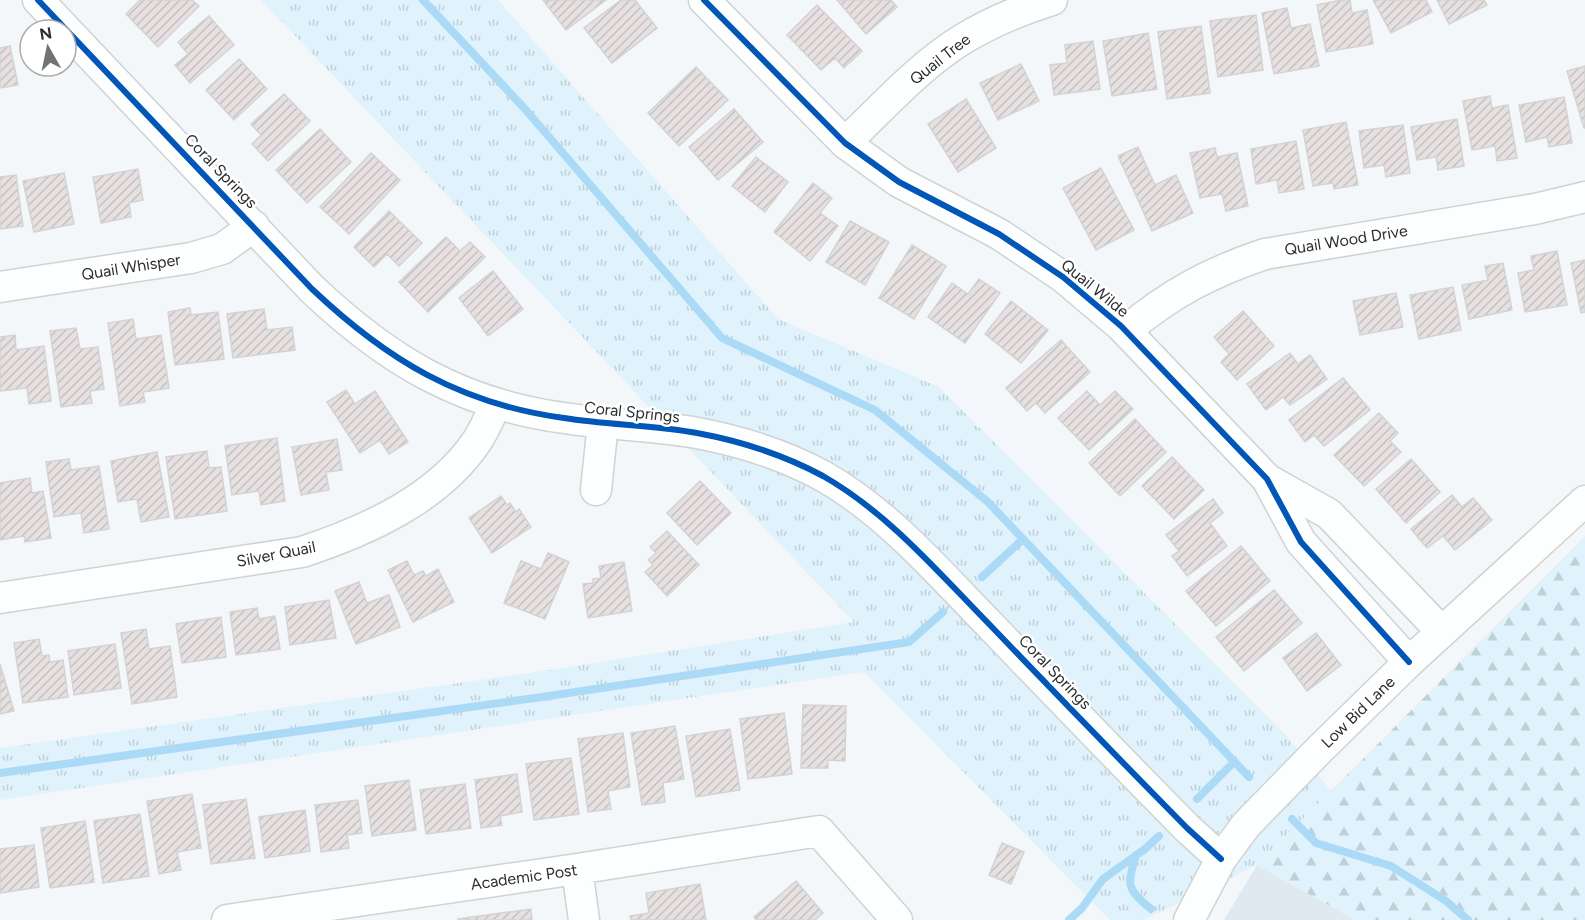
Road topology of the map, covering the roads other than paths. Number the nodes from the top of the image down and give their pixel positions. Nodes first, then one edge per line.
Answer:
1 (38, 0) edge
2 (704, 0) edge
3 (1052, 0) edge
4 (845, 143) junction
5 (1585, 197) edge
6 (254, 226) junction
7 (0, 287) edge
8 (1126, 331) junction
9 (496, 404) junction
10 (603, 423) junction
11 (1268, 479) junction
12 (596, 490) dead end
13 (1585, 501) edge
14 (0, 598) edge
15 (1442, 632) junction
16 (1409, 662) junction
17 (1221, 860) junction
18 (577, 869) junction
19 (285, 916) edge
20 (227, 920) edge
21 (584, 920) edge
22 (897, 920) edge
23 (1189, 920) edge

1 - 6 street, Coral Springs
2 - 4 street, Quail Wilde
3 - 4 street, Quail Tree
4 - 8 street, Quail Wilde
5 - 8 street, Quail Wood Drive
6 - 7 street, Quail Whisper
6 - 9 street, Coral Springs
8 - 11 street, Quail Wilde
9 - 10 street, Coral Springs
9 - 14 street, Silver Quail
10 - 12 street, Coral Springs
10 - 17 street, Coral Springs
11 - 15 street, Quail Wilde
11 - 16 street, Quail Wilde
13 - 15 street, Low Bid Lane
15 - 16 street, Low Bid Lane
16 - 17 street, Low Bid Lane
17 - 23 street, Low Bid Lane
18 - 19 street, Academic Post
18 - 21 street
18 - 22 street, Academic Post
19 - 20 street, Academic Post

